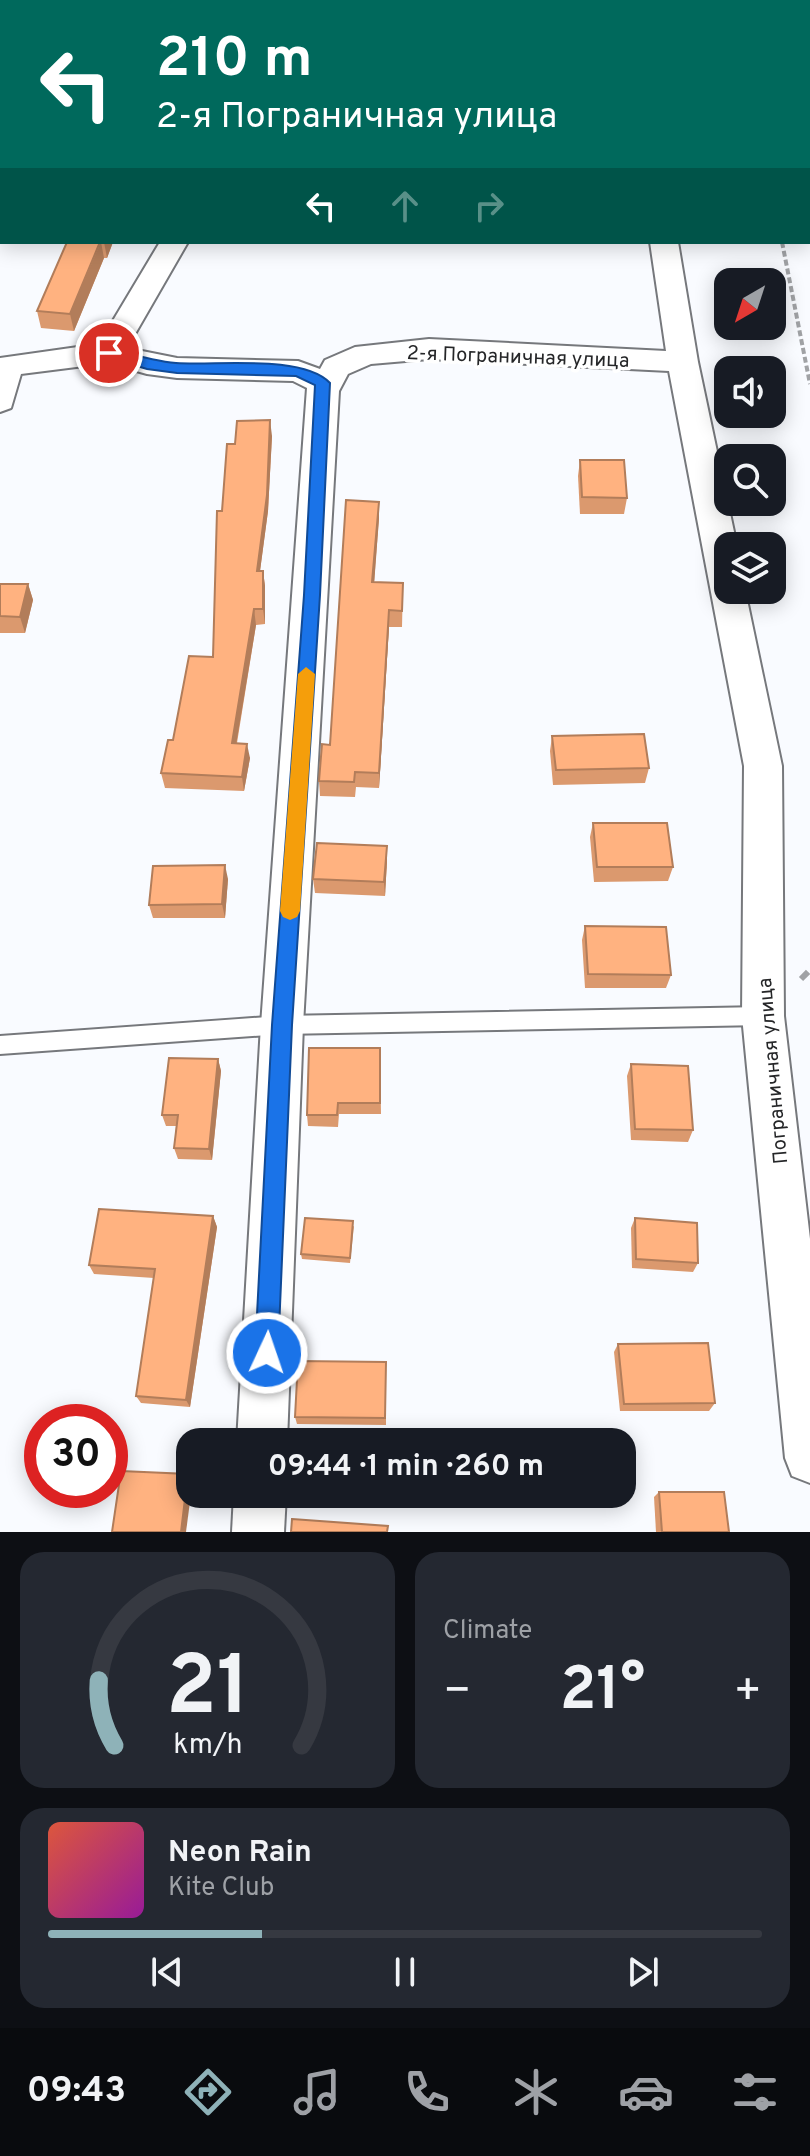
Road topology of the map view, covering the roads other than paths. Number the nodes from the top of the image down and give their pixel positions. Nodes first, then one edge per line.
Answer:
1 (173, 244) edge
2 (664, 244) edge
3 (109, 353) junction
4 (683, 362) junction
5 (323, 391) junction
6 (0, 401) edge
7 (717, 532) edge
8 (731, 604) edge
9 (763, 1016) junction
10 (282, 1025) junction
11 (0, 1045) edge
12 (263, 1428) edge
13 (810, 1458) edge
14 (259, 1508) edge
15 (258, 1532) edge

1 - 3 street
2 - 4 street, Пограничная улица
3 - 5 street
3 - 6 street
4 - 5 street, 2-я Пограничная улица
4 - 7 street, Пограничная улица
5 - 10 street
8 - 9 street, Пограничная улица
9 - 10 lane
9 - 13 street, Пограничная улица
10 - 11 lane
10 - 12 street
14 - 15 street

